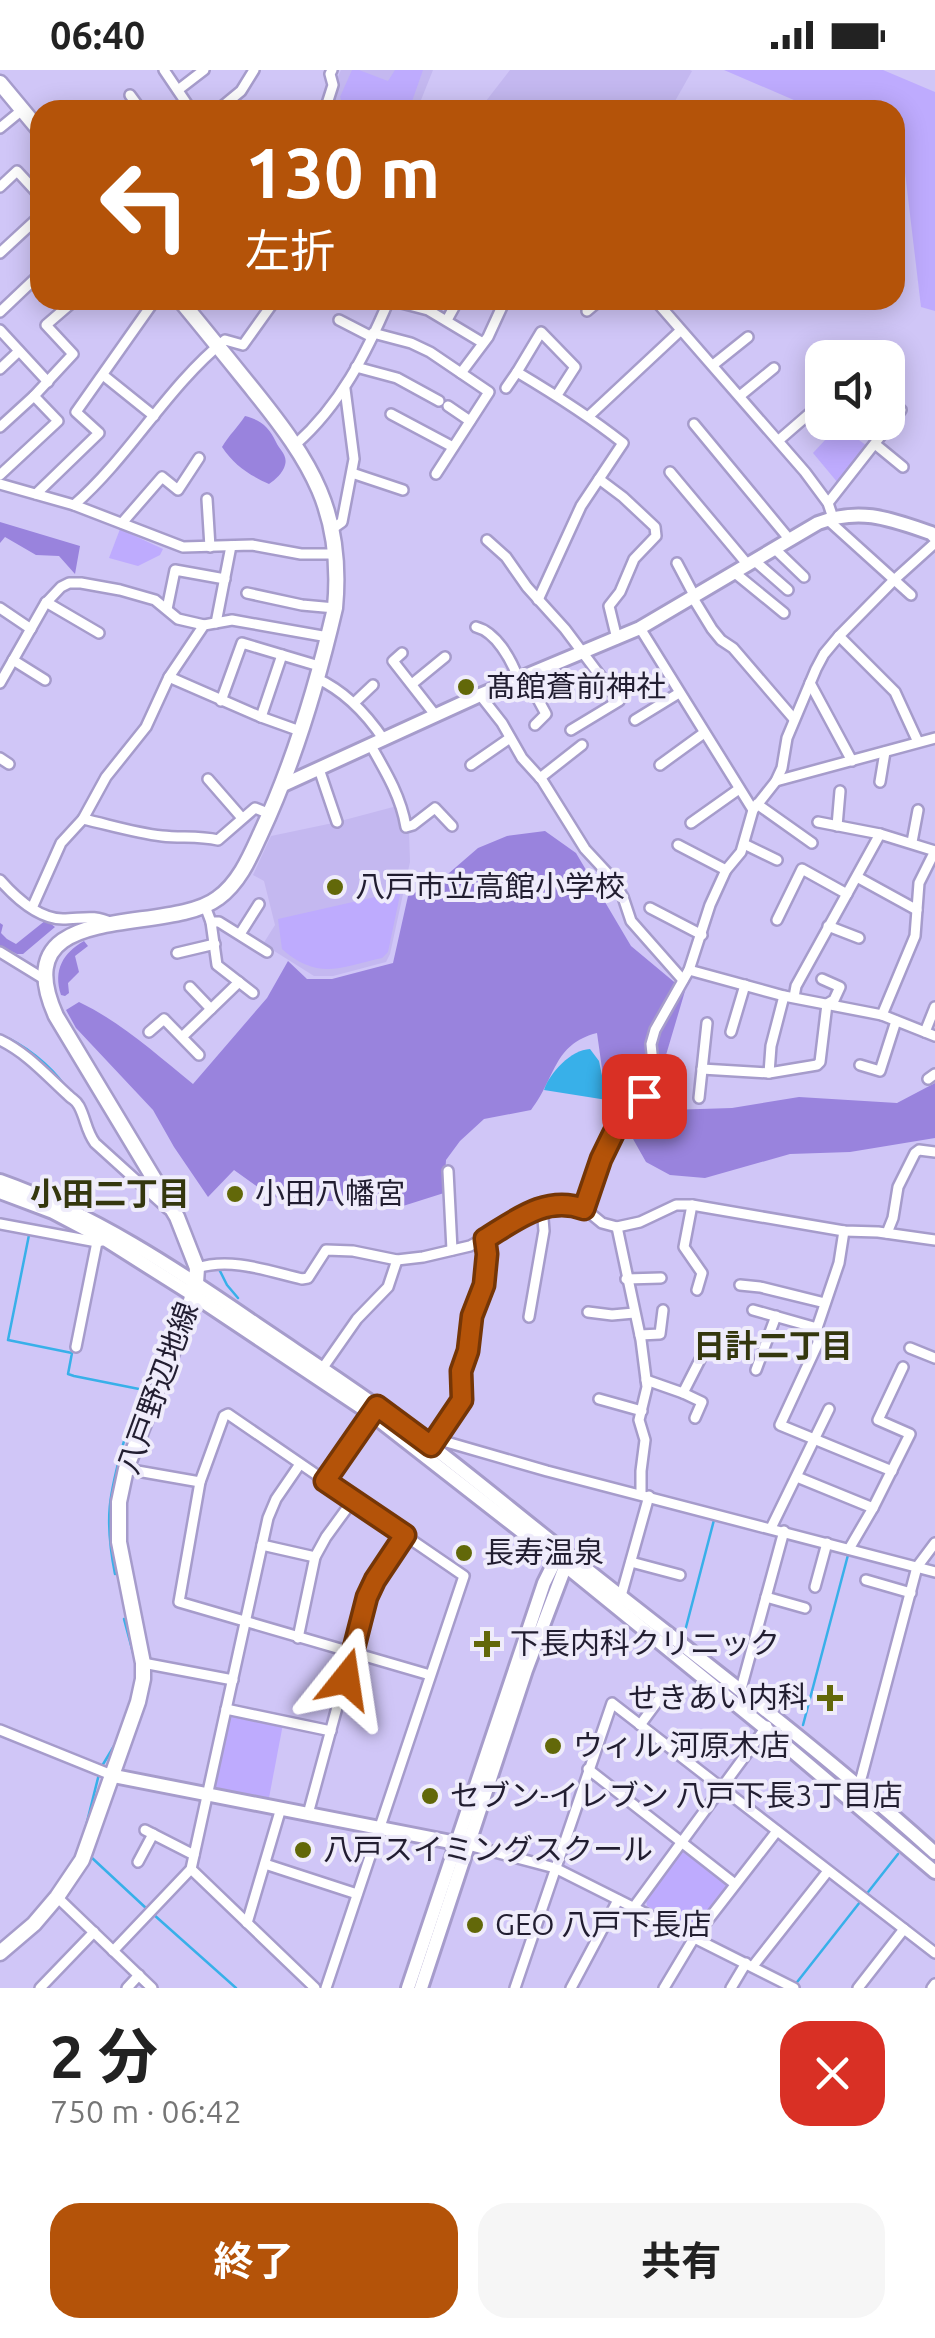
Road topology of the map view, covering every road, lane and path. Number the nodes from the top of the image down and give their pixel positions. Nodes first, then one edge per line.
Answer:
1 (164, 70) edge
2 (204, 70) edge
3 (254, 70) edge
4 (327, 71) edge
5 (0, 83) edge
6 (178, 90) junction
7 (130, 95) dead end
8 (134, 100) edge
9 (185, 100) edge
10 (230, 100) edge
11 (328, 100) edge
12 (22, 110) junction
13 (30, 120) edge
14 (0, 128) edge
15 (30, 185) edge
16 (0, 186) edge
17 (30, 226) edge
18 (0, 254) edge
19 (30, 284) edge
20 (63, 310) edge
21 (148, 310) edge
22 (188, 310) edge
23 (268, 310) edge
24 (385, 310) edge
25 (428, 310) edge
26 (452, 310) edge
27 (500, 310) edge
28 (663, 310) edge
29 (0, 312) edge
30 (339, 320) dead end
31 (447, 320) junction
32 (0, 330) edge
33 (680, 330) junction
34 (373, 335) junction
35 (748, 337) dead end
36 (483, 343) junction
37 (218, 346) junction
38 (19, 351) junction
39 (713, 365) junction
40 (356, 367) junction
41 (774, 368) dead end
42 (0, 369) edge
43 (517, 372) junction
44 (461, 373) junction
45 (103, 374) junction
46 (48, 382) junction
47 (506, 388) dead end
48 (345, 389) junction
49 (741, 395) junction
50 (34, 396) junction
51 (557, 396) junction
52 (391, 414) dead end
53 (154, 416) junction
54 (590, 416) junction
55 (805, 417) edge
56 (470, 421) junction
57 (694, 424) dead end
58 (0, 427) edge
59 (778, 440) junction
60 (877, 440) edge
61 (296, 444) junction
62 (875, 444) junction
63 (454, 447) junction
64 (199, 458) dead end
65 (903, 467) dead end
66 (670, 472) dead end
67 (352, 473) junction
68 (436, 474) dead end
69 (0, 475) edge
70 (599, 479) junction
71 (0, 484) edge
72 (404, 490) dead end
73 (36, 494) junction
74 (207, 499) dead end
75 (828, 502) junction
76 (74, 506) junction
77 (831, 519) junction
78 (122, 523) junction
79 (332, 529) junction
80 (486, 540) dead end
81 (790, 540) junction
82 (935, 540) edge
83 (231, 546) junction
84 (210, 547) junction
85 (775, 549) junction
86 (336, 554) junction
87 (676, 563) dead end
88 (752, 563) junction
89 (735, 573) junction
90 (804, 577) dead end
91 (224, 579) junction
92 (894, 580) junction
93 (788, 590) dead end
94 (247, 593) dead end
95 (911, 595) dead end
96 (694, 598) junction
97 (538, 600) junction
98 (46, 602) junction
99 (0, 608) edge
100 (335, 608) junction
101 (166, 609) junction
102 (784, 613) dead end
103 (216, 622) junction
104 (204, 626) junction
105 (476, 627) dead end
106 (640, 628) junction
107 (31, 629) junction
108 (98, 633) dead end
109 (839, 636) junction
110 (328, 637) junction
111 (618, 639) junction
112 (402, 653) dead end
113 (584, 653) junction
114 (282, 655) junction
115 (445, 657) dead end
116 (14, 660) junction
117 (318, 672) junction
118 (168, 676) junction
119 (522, 677) junction
120 (45, 680) dead end
121 (0, 683) edge
122 (810, 683) junction
123 (412, 684) junction
124 (373, 685) dead end
125 (679, 693) junction
126 (480, 694) junction
127 (221, 700) junction
128 (354, 703) junction
129 (436, 716) junction
130 (261, 717) junction
131 (794, 719) junction
132 (635, 720) dead end
133 (534, 725) dead end
134 (300, 730) junction
135 (571, 730) dead end
136 (704, 734) junction
137 (510, 738) junction
138 (935, 738) edge
139 (918, 742) junction
140 (378, 743) junction
141 (582, 745) dead end
142 (884, 752) junction
143 (852, 760) junction
144 (471, 765) dead end
145 (660, 765) dead end
146 (319, 769) junction
147 (540, 778) junction
148 (208, 779) dead end
149 (776, 782) junction
150 (880, 782) dead end
151 (283, 785) junction
152 (739, 789) junction
153 (840, 791) dead end
154 (756, 807) junction
155 (918, 810) dead end
156 (270, 814) junction
157 (83, 818) junction
158 (242, 818) junction
159 (337, 822) dead end
160 (818, 822) dead end
161 (691, 823) dead end
162 (452, 826) dead end
163 (837, 826) junction
164 (880, 834) junction
165 (812, 842) dead end
166 (912, 842) junction
167 (744, 844) junction
168 (678, 846) dead end
169 (935, 851) edge
170 (776, 860) dead end
171 (726, 870) junction
172 (857, 877) junction
173 (0, 880) edge
174 (847, 894) junction
175 (259, 904) dead end
176 (205, 906) junction
177 (32, 908) junction
178 (650, 908) dead end
179 (917, 910) junction
180 (777, 920) dead end
181 (211, 922) junction
182 (111, 923) junction
183 (828, 926) junction
184 (240, 934) junction
185 (702, 935) junction
186 (860, 938) dead end
187 (215, 944) junction
188 (0, 952) edge
189 (177, 952) dead end
190 (267, 952) dead end
191 (689, 970) junction
192 (44, 979) junction
193 (822, 979) dead end
194 (683, 980) junction
195 (238, 982) junction
196 (745, 985) junction
197 (190, 987) dead end
198 (253, 993) dead end
199 (789, 996) junction
200 (827, 1004) junction
201 (935, 1007) edge
202 (211, 1009) junction
203 (882, 1016) junction
204 (896, 1021) junction
205 (707, 1023) dead end
206 (150, 1032) dead end
207 (731, 1032) dead end
208 (930, 1034) edge
209 (182, 1037) junction
210 (0, 1040) edge
211 (199, 1055) dead end
212 (860, 1065) dead end
213 (702, 1069) junction
214 (768, 1072) junction
215 (699, 1098) dead end
216 (935, 1152) edge
217 (448, 1170) dead end
218 (0, 1181) edge
219 (0, 1192) edge
220 (692, 1204) junction
221 (542, 1206) junction
222 (584, 1209) junction
223 (178, 1217) junction
224 (0, 1224) edge
225 (617, 1227) junction
226 (844, 1231) junction
227 (887, 1233) junction
228 (485, 1239) junction
229 (935, 1240) edge
230 (102, 1241) junction
231 (452, 1250) junction
232 (397, 1260) junction
233 (661, 1278) dead end
234 (626, 1279) junction
235 (195, 1282) junction
236 (740, 1285) dead end
237 (697, 1290) dead end
238 (825, 1303) junction
239 (663, 1310) dead end
240 (753, 1310) dead end
241 (588, 1312) dead end
242 (634, 1312) junction
243 (776, 1316) junction
244 (529, 1317) dead end
245 (817, 1328) junction
246 (640, 1335) junction
247 (708, 1344) dead end
248 (76, 1347) dead end
249 (910, 1348) dead end
250 (935, 1358) edge
251 (903, 1367) dead end
252 (322, 1369) junction
253 (756, 1370) dead end
254 (646, 1380) junction
255 (683, 1392) junction
256 (599, 1400) dead end
257 (829, 1409) dead end
258 (374, 1410) junction
259 (642, 1410) junction
260 (695, 1418) dead end
261 (815, 1438) junction
262 (434, 1441) junction
263 (300, 1464) junction
264 (126, 1469) junction
265 (892, 1471) junction
266 (797, 1477) junction
267 (325, 1481) junction
268 (200, 1482) junction
269 (645, 1495) junction
270 (353, 1500) junction
271 (873, 1508) junction
272 (771, 1528) junction
273 (784, 1531) junction
274 (405, 1535) junction
275 (827, 1543) junction
276 (935, 1543) edge
277 (262, 1545) junction
278 (849, 1549) junction
279 (315, 1557) junction
280 (564, 1560) junction
281 (631, 1562) junction
282 (918, 1568) junction
283 (935, 1572) edge
284 (680, 1575) dead end
285 (866, 1580) dead end
286 (815, 1588) dead end
287 (911, 1592) junction
288 (621, 1596) junction
289 (766, 1597) junction
290 (805, 1608) dead end
291 (246, 1622) junction
292 (298, 1638) junction
293 (352, 1653) junction
294 (143, 1663) junction
295 (430, 1675) junction
296 (233, 1680) junction
297 (742, 1689) junction
298 (663, 1694) dead end
299 (226, 1709) junction
300 (770, 1722) junction
301 (640, 1725) junction
302 (0, 1730) edge
303 (331, 1731) junction
304 (588, 1769) junction
305 (114, 1776) junction
306 (859, 1784) junction
307 (720, 1788) junction
308 (208, 1794) junction
309 (849, 1797) junction
310 (281, 1808) junction
311 (308, 1814) junction
312 (380, 1828) junction
313 (777, 1832) junction
314 (681, 1842) junction
315 (462, 1844) junction
316 (935, 1853) edge
317 (194, 1856) junction
318 (138, 1862) dead end
319 (265, 1864) junction
320 (555, 1868) junction
321 (191, 1870) junction
322 (828, 1871) junction
323 (935, 1872) edge
324 (736, 1884) junction
325 (357, 1894) junction
326 (57, 1897) junction
327 (618, 1900) junction
328 (634, 1907) junction
329 (247, 1923) junction
330 (904, 1929) junction
331 (94, 1932) junction
332 (694, 1938) junction
333 (113, 1950) junction
334 (0, 1953) edge
335 (935, 1953) edge
336 (750, 1965) junction
337 (139, 1975) junction
338 (40, 1988) edge
339 (127, 1988) edge
340 (152, 1988) edge
341 (315, 1988) edge
342 (326, 1988) edge
343 (408, 1988) edge
344 (420, 1988) edge
345 (515, 1988) edge
346 (571, 1988) edge
347 (664, 1988) edge
348 (731, 1988) edge
349 (794, 1988) edge
350 (858, 1988) edge

1 - 6 street
2 - 6 street
3 - 10 street
4 - 11 street
5 - 12 main road
6 - 9 street
7 - 8 street
12 - 13 main road
12 - 14 street
15 - 16 street
17 - 18 street
19 - 29 street
20 - 46 street
21 - 45 street
22 - 37 main road
23 - 37 street
24 - 34 street
25 - 31 street
26 - 31 street
27 - 36 street
28 - 33 street
30 - 34 street
31 - 36 street
32 - 38 street
33 - 39 street
33 - 54 street
34 - 40 street
34 - 44 street
35 - 39 street
36 - 44 street
37 - 53 street
37 - 61 main road
38 - 42 street
38 - 46 street
39 - 49 street
40 - 48 street
40 - 56 street
41 - 49 street
43 - 47 street
43 - 51 street
43 - 51 street
44 - 56 street
45 - 53 street
45 - 73 street
46 - 50 street
48 - 61 street
48 - 67 street
49 - 59 street
50 - 58 street
50 - 69 street
51 - 54 street
52 - 63 street
53 - 76 street
54 - 70 street
55 - 59 street
56 - 63 street
57 - 81 street
59 - 75 street
60 - 62 street
61 - 79 main road
62 - 65 street
62 - 75 street
63 - 68 street
64 - 78 street
66 - 88 street
67 - 72 street
67 - 79 street
70 - 97 street
70 - 111 street
71 - 73 street
73 - 76 street
74 - 84 street
75 - 77 street
76 - 78 street
77 - 81 street
77 - 82 street
77 - 92 street
78 - 84 street
79 - 86 main road
80 - 97 street
81 - 85 street
82 - 92 street
83 - 84 street
83 - 86 street
83 - 91 street
85 - 88 street
85 - 90 street
86 - 100 main road
87 - 96 street
88 - 89 street
88 - 93 street
89 - 96 street
89 - 102 street
91 - 101 street
91 - 103 street
92 - 95 street
92 - 109 street
94 - 100 street
96 - 106 street
96 - 131 street
97 - 113 street
98 - 101 street
98 - 107 street
98 - 108 street
99 - 107 street
100 - 110 main road
101 - 104 street
103 - 104 street
103 - 110 street
104 - 118 street
105 - 119 street
106 - 111 street
106 - 125 street
107 - 116 street
109 - 122 street
109 - 139 street
110 - 117 main road
111 - 113 street
112 - 123 street
113 - 119 street
113 - 135 street
114 - 117 street
114 - 127 street
114 - 130 street
115 - 123 street
116 - 120 street
116 - 121 street
117 - 128 street
117 - 134 main road
118 - 127 street
118 - 157 street
119 - 126 street
119 - 133 street
122 - 131 street
122 - 143 street
123 - 129 street
124 - 128 street
125 - 132 street
125 - 136 street
126 - 129 street
126 - 137 street
127 - 130 street
128 - 140 street
129 - 140 street
130 - 134 street
131 - 149 street
134 - 151 main road
136 - 145 street
136 - 152 street
137 - 144 street
137 - 147 street
138 - 139 street
139 - 142 street
140 - 146 street
140 - 162 street
141 - 147 street
142 - 143 street
142 - 150 street
143 - 149 street
146 - 151 street
146 - 159 street
147 - 194 street
148 - 158 street
149 - 154 street
151 - 156 main road
152 - 154 street
152 - 161 street
153 - 163 street
154 - 165 street
154 - 167 street
155 - 166 street
156 - 158 street
156 - 176 main road
157 - 158 street
157 - 177 street
160 - 163 street
163 - 164 street
164 - 166 street
164 - 172 street
166 - 169 street
167 - 170 street
167 - 171 street
168 - 171 street
169 - 179 street
171 - 185 street
172 - 174 street
172 - 179 street
173 - 177 street
174 - 180 street
174 - 183 street
175 - 184 street
176 - 181 street
176 - 182 main road
177 - 182 street
178 - 185 street
179 - 203 street
181 - 184 street
181 - 187 street
182 - 192 main road
183 - 186 street
183 - 199 street
184 - 190 street
185 - 191 street
187 - 189 street
187 - 195 street
188 - 192 street
191 - 194 street
191 - 196 street
192 - 223 main road, 八戸野辺地線
193 - 200 street
194 - 222 street
195 - 198 street
195 - 202 street
196 - 199 street
196 - 207 street
197 - 202 street
199 - 200 street
199 - 214 street
200 - 203 street
200 - 214 street
201 - 208 street
202 - 209 street
203 - 204 street
204 - 208 street
204 - 212 street
205 - 213 street
206 - 209 street
209 - 211 street
210 - 223 street
213 - 214 street
213 - 215 street
216 - 227 street
217 - 231 street
218 - 235 street
219 - 230 street
220 - 225 street
220 - 226 street
220 - 237 street
221 - 222 street
221 - 228 street
221 - 244 street
222 - 225 street
223 - 235 main road, 八戸野辺地線
224 - 230 street
225 - 234 street
226 - 227 street
226 - 238 street
227 - 229 street
228 - 231 street
228 - 262 street
230 - 235 street
230 - 248 street
231 - 232 street
232 - 235 street
232 - 252 street
233 - 234 street
234 - 242 street
235 - 252 street
235 - 258 street
235 - 264 main road, 八戸野辺地線
236 - 238 street
238 - 245 street
239 - 246 street
240 - 243 street
241 - 242 street
242 - 246 street
243 - 245 street
243 - 253 street
245 - 261 street
246 - 254 street
247 - 255 street
249 - 250 street
251 - 265 street
252 - 258 street
254 - 255 street
254 - 259 street
255 - 260 street
256 - 259 street
257 - 261 street
258 - 262 street
258 - 267 street
258 - 280 street
259 - 269 street
261 - 265 street
261 - 266 street
262 - 269 street
262 - 280 street
263 - 267 street
263 - 268 street
263 - 277 street
264 - 268 street
264 - 294 main road, 八戸野辺地線
265 - 271 street
266 - 271 street
266 - 272 street
267 - 270 street
268 - 291 street
269 - 272 street
269 - 281 street
270 - 274 street
270 - 279 street
271 - 278 street
272 - 273 street
273 - 275 street
273 - 289 street
274 - 293 street
274 - 295 street
275 - 278 street
275 - 286 street
276 - 282 street
277 - 279 street
277 - 291 street
278 - 282 street
279 - 292 street
280 - 288 street
280 - 300 street
280 - 315 street
281 - 284 street
281 - 288 street
282 - 283 street
282 - 287 street
285 - 287 street
287 - 306 street
288 - 297 street
289 - 290 street
289 - 297 street
291 - 292 street
291 - 296 street
292 - 293 street
293 - 295 street
293 - 303 street
294 - 296 street
294 - 305 main road, 八戸野辺地線
295 - 312 street
296 - 299 street
297 - 300 street
298 - 301 street
299 - 303 street
299 - 308 street
300 - 306 street
300 - 307 street
300 - 309 street
301 - 304 street
301 - 307 street
302 - 305 street
303 - 311 street
304 - 314 street
304 - 320 street
305 - 308 street
305 - 326 main road, 八戸野辺地線
306 - 309 street
306 - 316 street
307 - 313 street
307 - 314 street
308 - 310 street
308 - 317 street
309 - 323 street
310 - 311 street
310 - 319 street
311 - 312 street
312 - 315 street
312 - 325 street
313 - 322 street
313 - 324 street
314 - 324 street
314 - 328 street
315 - 320 street
315 - 343 street
315 - 344 street
317 - 318 street
317 - 321 street
319 - 325 street
319 - 329 street
320 - 327 street
320 - 345 street
321 - 329 street
321 - 333 street
322 - 330 street
322 - 336 street
324 - 332 street
325 - 342 street
326 - 331 street
326 - 334 main road, 八戸野辺地線
327 - 328 street
327 - 346 street
328 - 332 street
329 - 341 street
330 - 335 street
330 - 350 street
331 - 333 street
331 - 338 street
332 - 336 street
332 - 347 street
333 - 337 street
336 - 348 street
336 - 349 street
337 - 339 street
337 - 340 street

